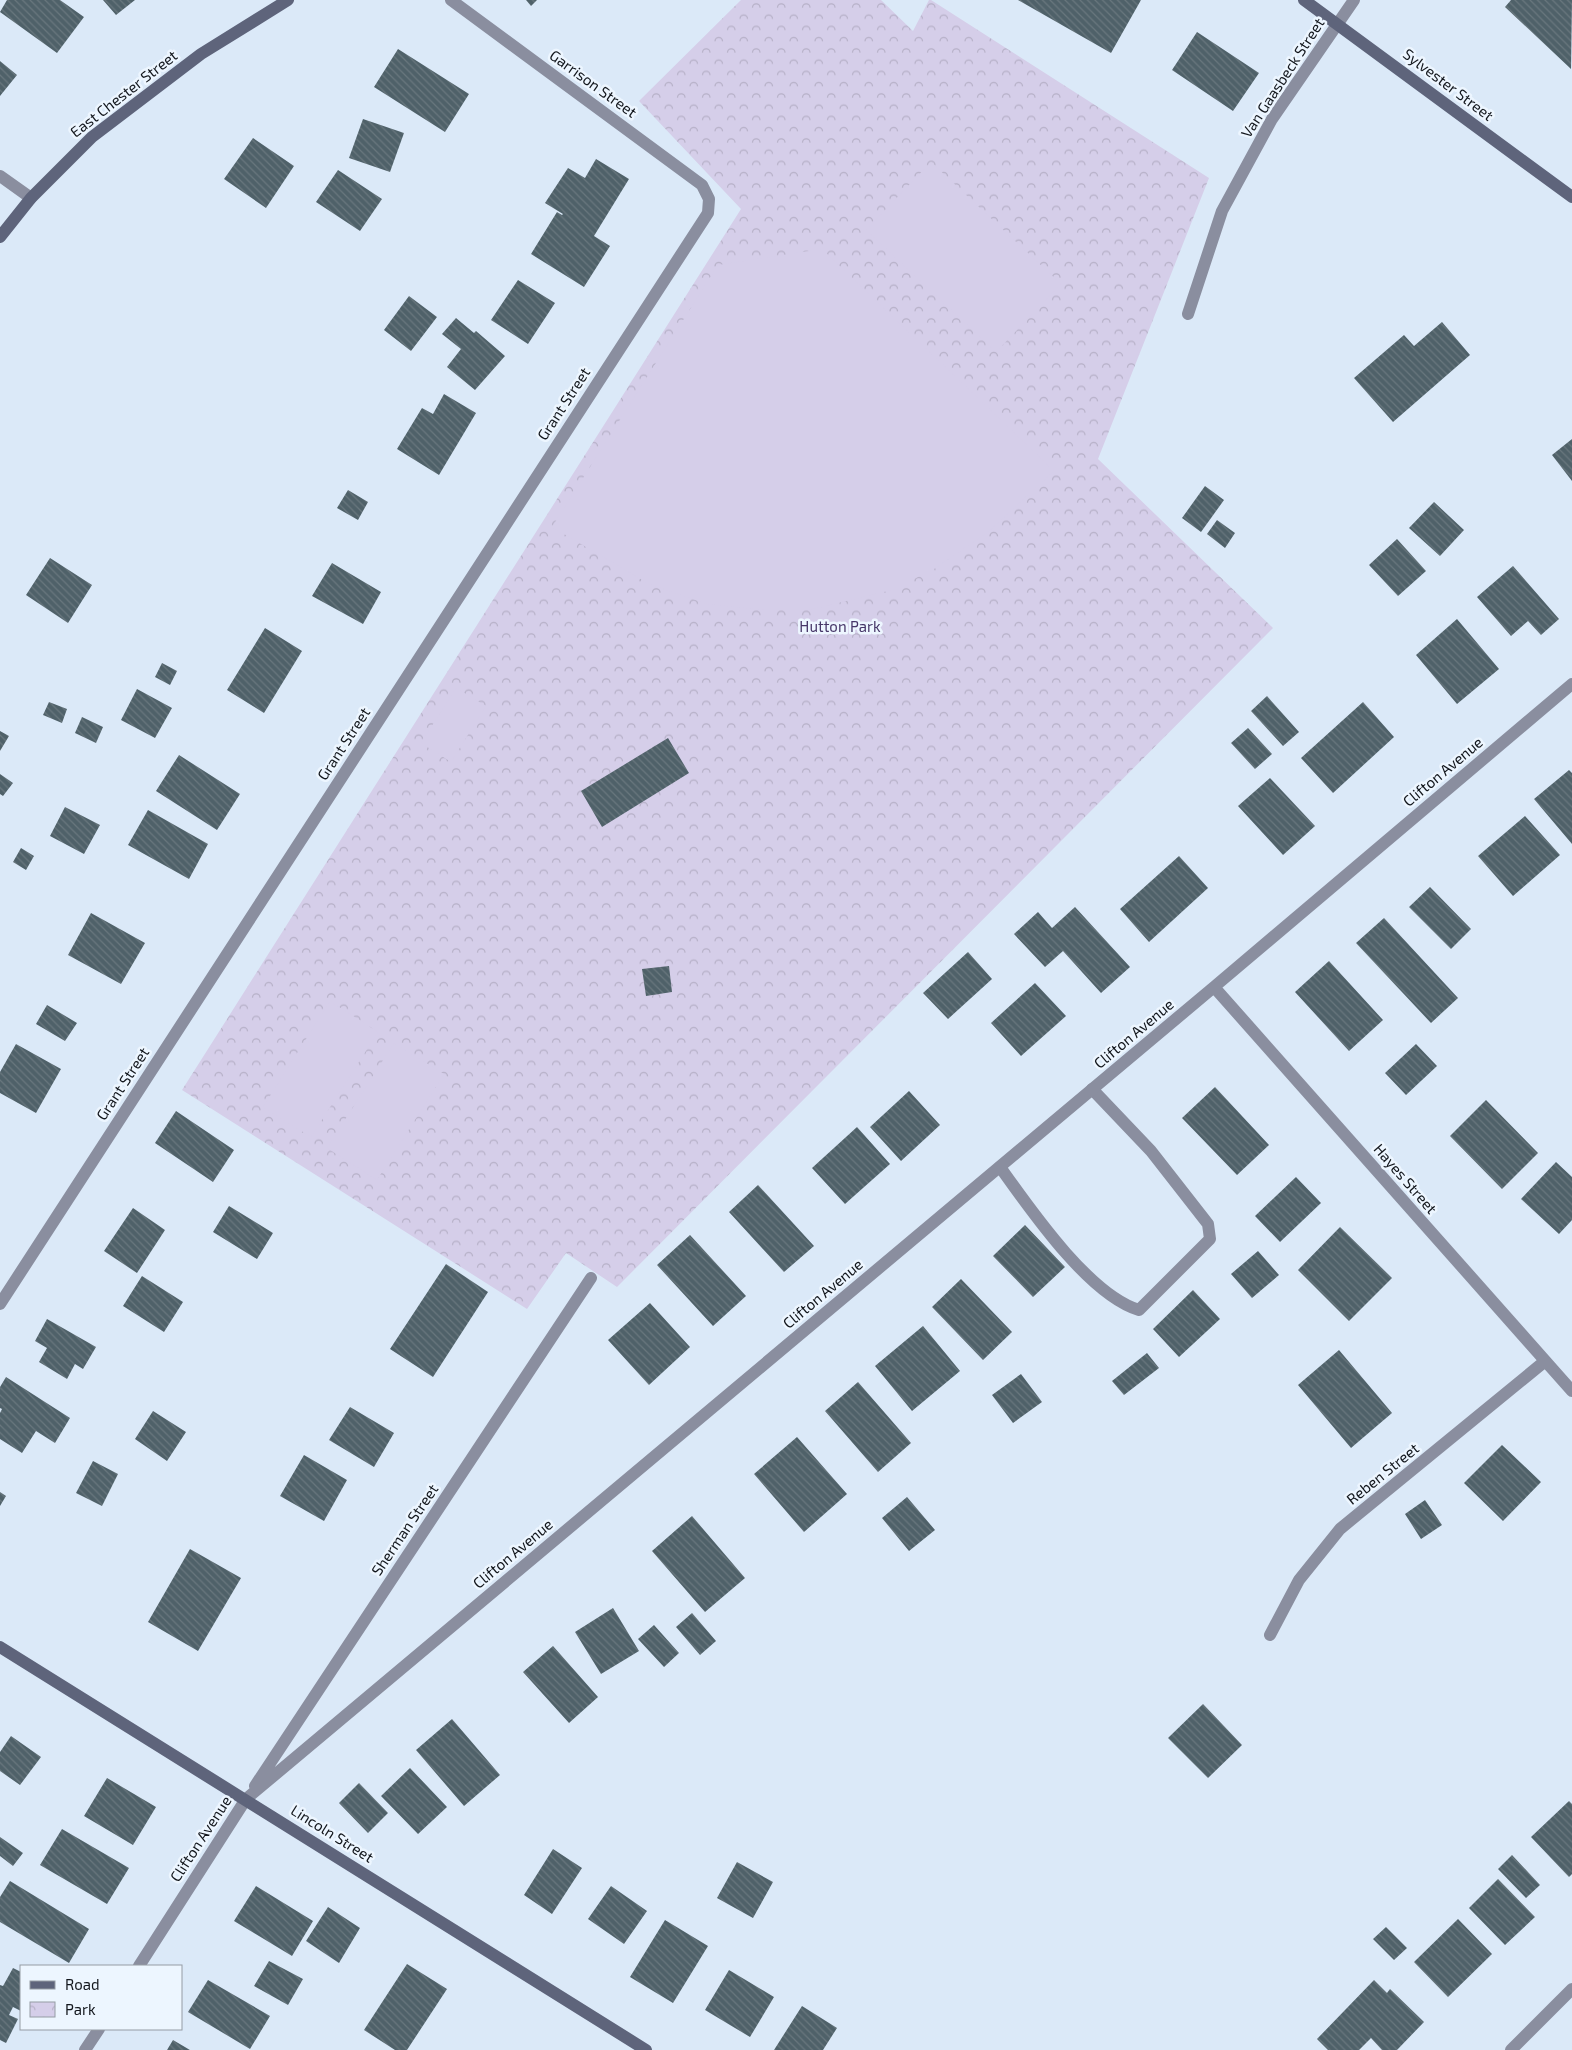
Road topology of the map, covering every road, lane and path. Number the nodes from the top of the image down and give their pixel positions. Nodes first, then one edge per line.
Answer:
1 (288, 0) edge
2 (451, 0) edge
3 (1304, 0) edge
4 (1354, 0) edge
5 (1338, 23) junction
6 (0, 176) edge
7 (1572, 197) edge
8 (31, 198) junction
9 (709, 199) joint
10 (0, 237) edge
11 (1188, 314) dead end
12 (1572, 684) edge
13 (1214, 987) junction
14 (1092, 1089) junction
15 (1000, 1167) junction
16 (591, 1278) dead end
17 (0, 1304) edge
18 (1544, 1362) junction
19 (1572, 1391) edge
20 (1270, 1635) dead end
21 (0, 1647) edge
22 (246, 1799) junction
23 (140, 1965) edge
24 (1572, 1989) edge
25 (97, 2030) edge
26 (85, 2050) edge
27 (646, 2050) edge
28 (1511, 2050) edge

1 - 8 street, East Chester Street
2 - 9 street, Garrison Street
3 - 5 street, Sylvester Street
4 - 5 street, Van Gaasbeck Street
5 - 7 street, Sylvester Street
5 - 11 street, Van Gaasbeck Street
6 - 8 street
8 - 10 street, East Chester Street
9 - 17 street, Grant Street
12 - 13 street, Clifton Avenue
13 - 14 street, Clifton Avenue
13 - 18 street, Hayes Street
14 - 15 street, Clifton Avenue
14 - 15 street
15 - 22 street, Clifton Avenue
16 - 22 street, Sherman Street
18 - 19 street, Hayes Street
18 - 20 street, Reben Street
21 - 22 street, Lincoln Street
22 - 23 street, Clifton Avenue
22 - 27 street, Lincoln Street
24 - 28 street
25 - 26 street

